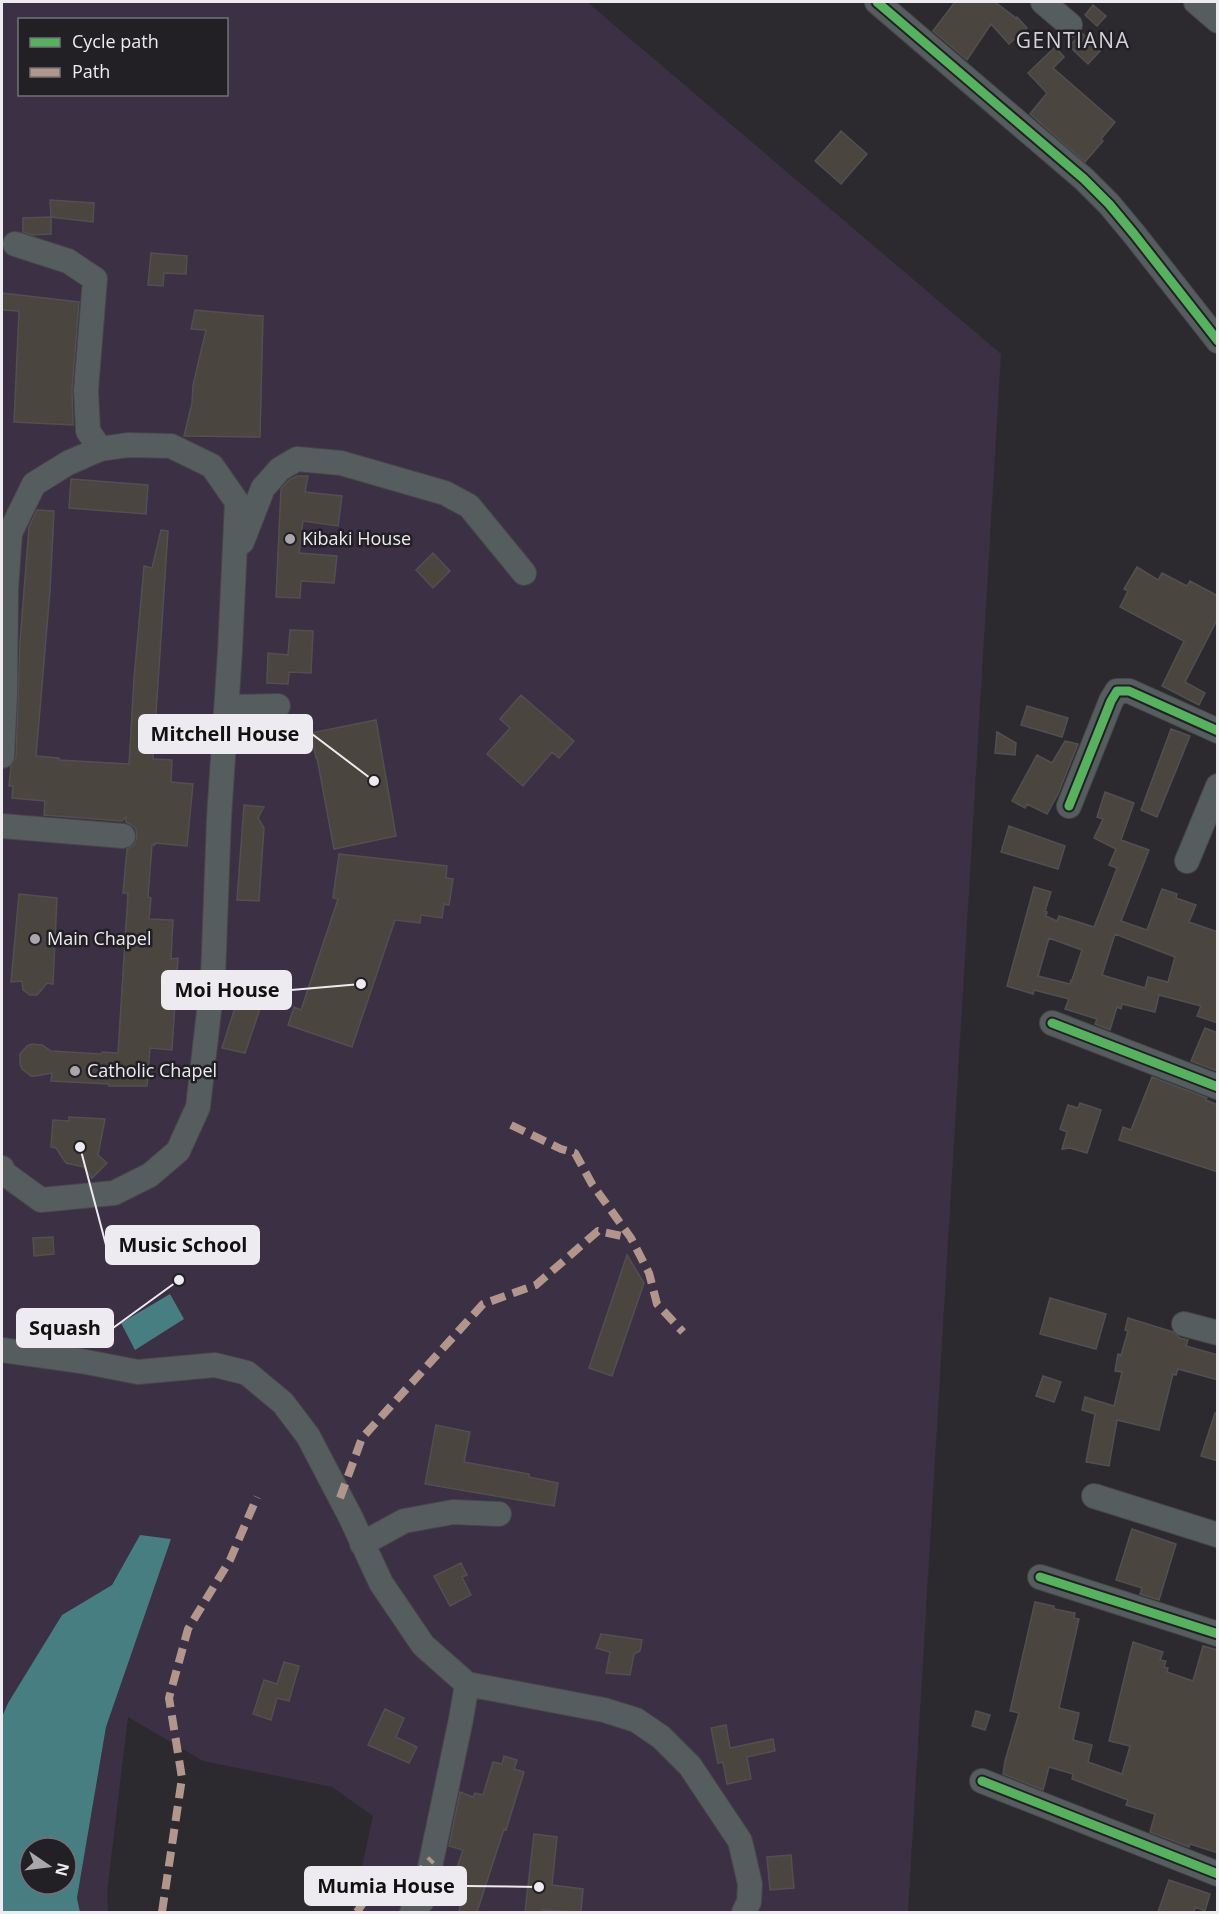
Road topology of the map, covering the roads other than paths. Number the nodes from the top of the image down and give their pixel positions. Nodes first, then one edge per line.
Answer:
1 (877, 2) edge
2 (1043, 2) edge
3 (1196, 2) edge
4 (1218, 21) edge
5 (1070, 25) dead end
6 (15, 244) dead end
7 (1218, 341) edge
8 (100, 449) junction
9 (234, 563) junction
10 (524, 573) dead end
11 (278, 706) dead end
12 (227, 707) junction
13 (1218, 731) edge
14 (2, 756) edge
15 (1218, 786) edge
16 (1069, 806) dead end
17 (2, 826) edge
18 (123, 836) dead end
19 (1187, 861) dead end
20 (1052, 1023) dead end
21 (1218, 1087) edge
22 (2, 1168) edge
23 (1184, 1324) dead end
24 (1218, 1334) edge
25 (2, 1350) edge
26 (1094, 1496) dead end
27 (499, 1514) dead end
28 (1218, 1535) edge
29 (362, 1544) junction
30 (1040, 1577) dead end
31 (1218, 1634) edge
32 (467, 1684) junction
33 (982, 1781) dead end
34 (1218, 1874) edge
35 (412, 1912) edge
36 (744, 1912) edge

1 - 7 street
2 - 5 street
3 - 4 street
6 - 8 street
8 - 9 street
8 - 14 street
9 - 10 street
9 - 12 street
11 - 12 street
12 - 22 street
13 - 16 street
15 - 19 street
17 - 18 street
20 - 21 street
23 - 24 street
25 - 29 street
26 - 28 street
27 - 29 street
29 - 32 street
30 - 31 street
32 - 35 street
32 - 36 street
33 - 34 street

